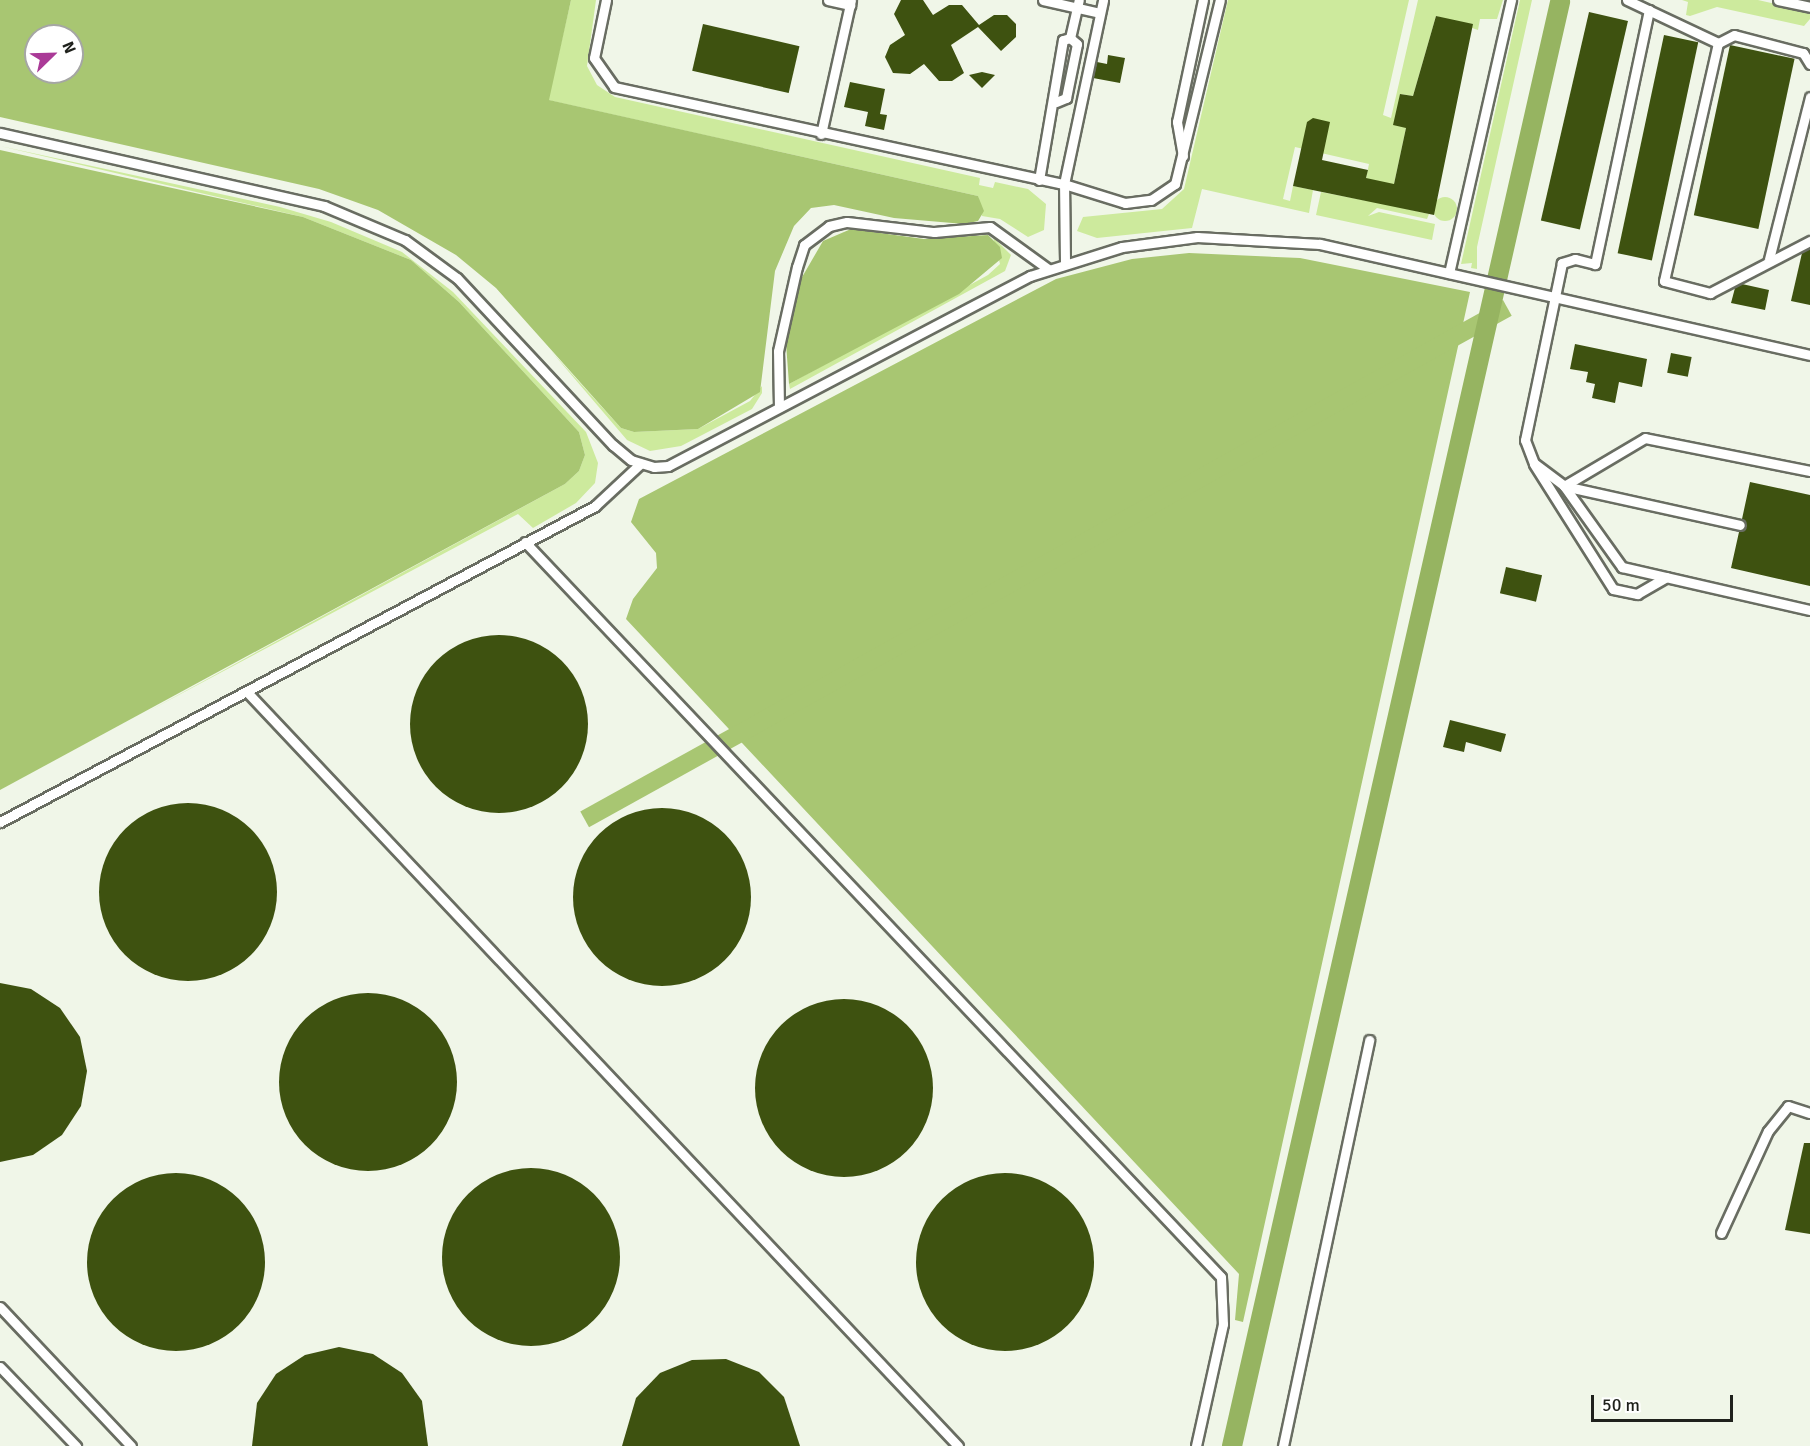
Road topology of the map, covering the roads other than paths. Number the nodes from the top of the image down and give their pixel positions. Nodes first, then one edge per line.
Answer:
1 (606, 0) edge
2 (828, 0) edge
3 (1043, 0) edge
4 (1103, 0) edge
5 (1203, 0) edge
6 (1220, 0) edge
7 (1511, 0) edge
8 (1627, 0) edge
9 (1778, 0) edge
10 (851, 2) edge
11 (1078, 4) edge
12 (1810, 7) edge
13 (1648, 10) junction
14 (1100, 13) junction
15 (1070, 38) junction
16 (1718, 43) junction
17 (1810, 64) edge
18 (1810, 97) edge
19 (1056, 102) junction
20 (0, 133) edge
21 (821, 134) junction
22 (1184, 162) junction
23 (1039, 180) junction
24 (1064, 184) junction
25 (1810, 241) edge
26 (1769, 259) junction
27 (1065, 262) junction
28 (1048, 269) junction
29 (1449, 273) junction
30 (1555, 297) junction
31 (1810, 355) edge
32 (779, 407) junction
33 (1534, 463) junction
34 (640, 464) junction
35 (1810, 471) edge
36 (1564, 486) junction
37 (1740, 525) dead end
38 (525, 542) junction
39 (1666, 577) junction
40 (1810, 610) edge
41 (248, 693) junction
42 (0, 822) edge
43 (1369, 1040) dead end
44 (1810, 1113) edge
45 (1721, 1233) dead end
46 (0, 1307) edge
47 (0, 1367) edge
48 (76, 1446) edge
49 (131, 1446) edge
50 (958, 1446) edge
51 (1196, 1446) edge
52 (1283, 1446) edge

1 - 21 lane
2 - 10 lane
3 - 11 lane
4 - 14 lane
5 - 22 lane
6 - 22 lane
7 - 29 lane
8 - 13 lane
9 - 12 lane
10 - 21 lane
11 - 14 lane
11 - 15 lane
13 - 16 lane
13 - 30 lane
14 - 24 lane
15 - 19 lane
15 - 19 lane
16 - 17 lane
16 - 26 lane
18 - 26 lane
19 - 23 lane
20 - 34 lane
21 - 23 lane
22 - 24 lane
23 - 24 lane
24 - 27 lane
25 - 26 lane
27 - 28 lane
27 - 29 lane
28 - 32 lane
28 - 32 lane
29 - 30 lane
30 - 31 lane
30 - 33 lane
32 - 34 lane
33 - 36 lane
33 - 39 lane
34 - 38 lane
35 - 36 lane
36 - 37 lane
36 - 39 lane
38 - 41 lane
38 - 51 lane
39 - 40 lane
41 - 42 lane
41 - 50 lane
43 - 52 lane
44 - 45 lane
46 - 49 lane
47 - 48 lane

